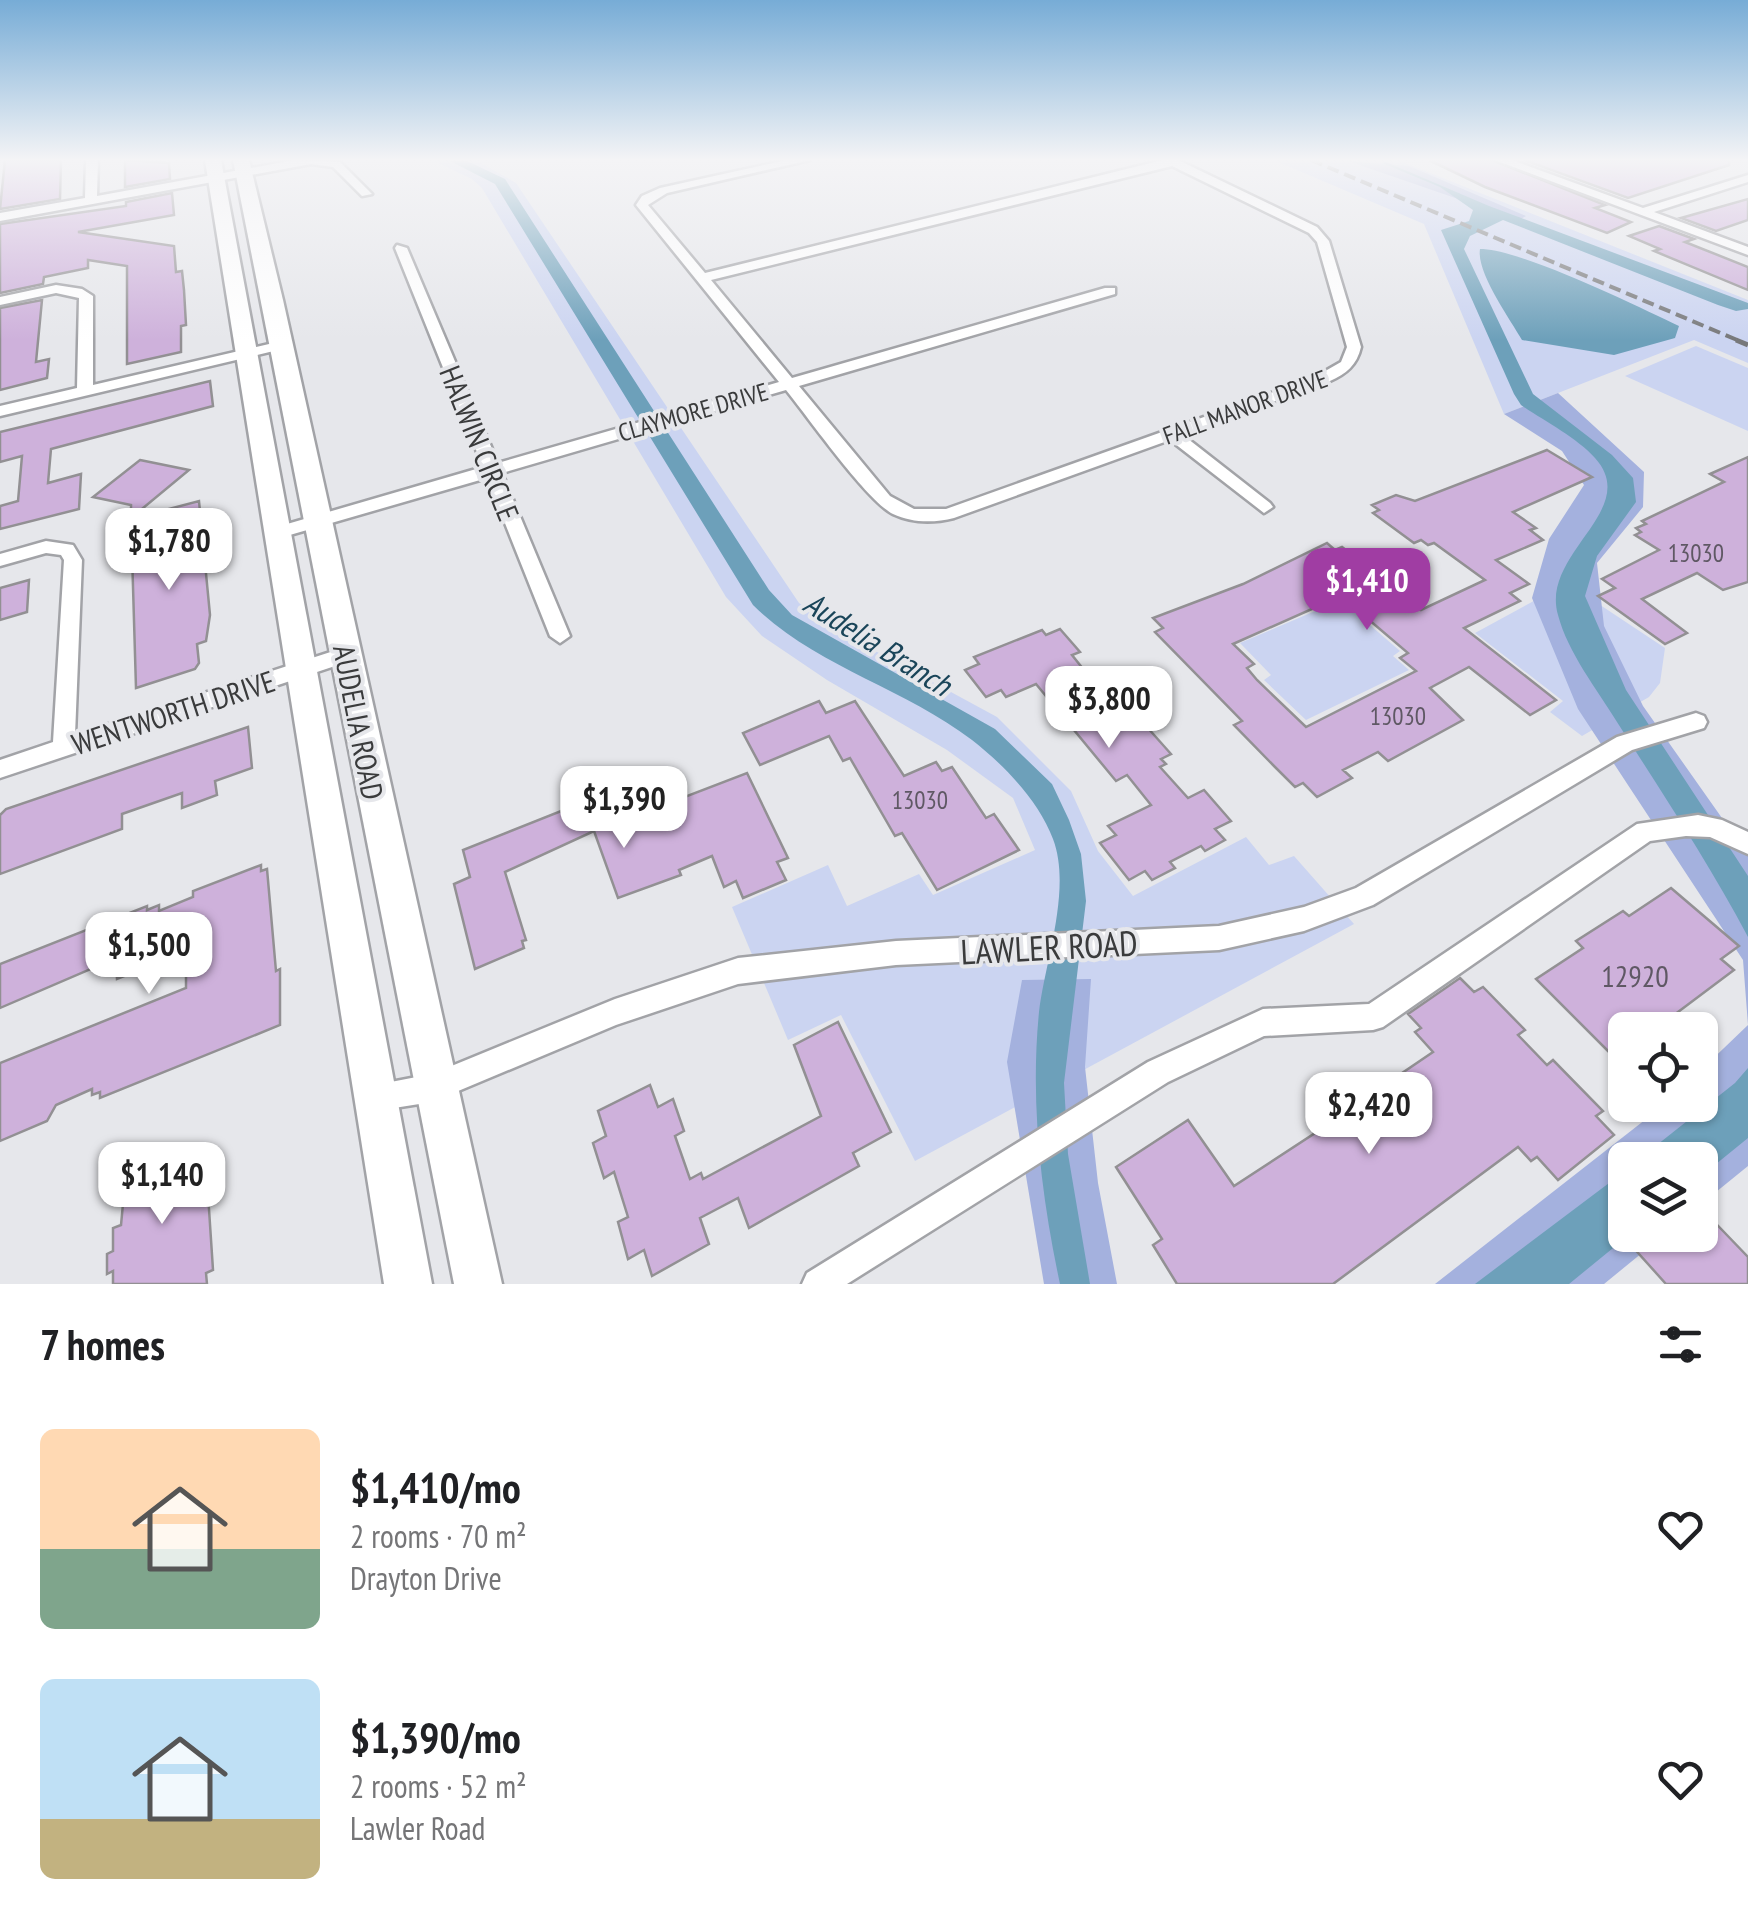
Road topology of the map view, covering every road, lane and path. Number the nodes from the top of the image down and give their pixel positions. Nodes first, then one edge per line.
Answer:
1 (223, 220) edge
2 (255, 220) edge
3 (654, 220) edge
4 (936, 220) edge
5 (1295, 220) edge
6 (1663, 220) edge
7 (400, 248) dead end
8 (1748, 252) edge
9 (702, 278) junction
10 (1110, 292) dead end
11 (0, 301) edge
12 (282, 345) junction
13 (246, 353) junction
14 (789, 384) junction
15 (85, 391) junction
16 (0, 411) edge
17 (1172, 434) junction
18 (490, 470) junction
19 (1264, 507) dead end
20 (319, 520) junction
21 (276, 533) junction
22 (0, 560) edge
23 (560, 636) dead end
24 (346, 655) junction
25 (300, 670) junction
26 (1696, 722) dead end
27 (64, 748) junction
28 (0, 770) edge
29 (1746, 843) edge
30 (432, 1088) junction
31 (375, 1097) junction
32 (408, 1284) edge
33 (478, 1284) edge
34 (818, 1284) edge

1 - 13 main road, AUDELIA ROAD
2 - 12 main road, AUDELIA ROAD
3 - 9 street
4 - 9 street
5 - 17 street, FALL MANOR DRIVE
6 - 8 street
7 - 18 street, HALWIN CIRCLE
9 - 14 street
10 - 14 street, CLAYMORE DRIVE
11 - 15 street
12 - 13 street
12 - 20 main road, AUDELIA ROAD
13 - 15 street
13 - 21 main road, AUDELIA ROAD
14 - 17 street, FALL MANOR DRIVE
14 - 18 street, CLAYMORE DRIVE
15 - 16 street
17 - 19 street
18 - 20 street, CLAYMORE DRIVE
18 - 23 street, HALWIN CIRCLE
20 - 21 street, CLAYMORE DRIVE
20 - 24 main road, AUDELIA ROAD
21 - 25 main road, AUDELIA ROAD
22 - 27 street
24 - 25 street, WENTWORTH DRIVE
24 - 30 main road, AUDELIA ROAD
25 - 27 street, WENTWORTH DRIVE
25 - 31 main road, AUDELIA ROAD
26 - 30 street, LAWLER ROAD
27 - 28 street, WENTWORTH DRIVE
29 - 34 street
30 - 31 street, LAWLER ROAD
30 - 33 main road, AUDELIA ROAD
31 - 32 main road, AUDELIA ROAD

